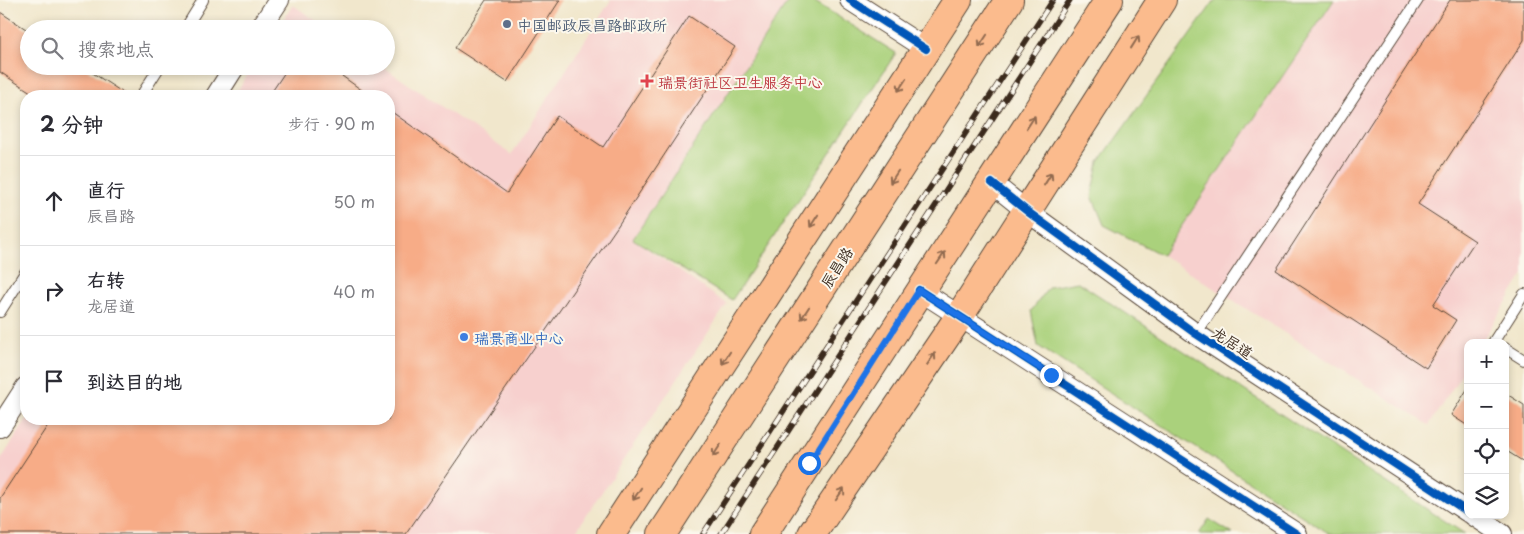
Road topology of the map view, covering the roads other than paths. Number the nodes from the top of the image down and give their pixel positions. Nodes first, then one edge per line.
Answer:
1 (203, 0) edge
2 (279, 0) edge
3 (850, 0) edge
4 (958, 0) edge
5 (1009, 0) edge
6 (1109, 0) edge
7 (1162, 0) edge
8 (1418, 0) edge
9 (191, 20) edge
10 (266, 20) edge
11 (926, 49) junction
12 (154, 75) edge
13 (229, 75) edge
14 (145, 90) edge
15 (220, 90) edge
16 (992, 182) junction
17 (1028, 212) junction
18 (20, 281) edge
19 (919, 290) junction
20 (1524, 294) edge
21 (0, 312) edge
22 (959, 317) junction
23 (1196, 334) junction
24 (1495, 339) edge
25 (1509, 351) edge
26 (1524, 360) edge
27 (20, 396) edge
28 (0, 427) edge
29 (1464, 509) edge
30 (1480, 519) edge
31 (611, 534) edge
32 (662, 534) edge
33 (763, 534) edge
34 (812, 534) edge
35 (1297, 534) edge
36 (1502, 534) edge

1 - 9 lane
2 - 10 street
3 - 11 street
4 - 11 main road
5 -> 32 main road, 辰昌路
16 -> 6 main road
17 -> 7 main road
8 - 23 lane
11 -> 31 main road
12 - 14 lane
13 - 15 street
16 - 17 street, 龙居道
19 -> 16 main road
17 - 22 main road
17 - 23 street, 龙居道
18 - 21 lane
19 - 22 street
19 - 33 main road
20 - 24 lane
34 -> 22 main road
22 - 35 street
23 - 29 street, 龙居道
25 - 26 lane
27 - 28 street
30 - 36 street

